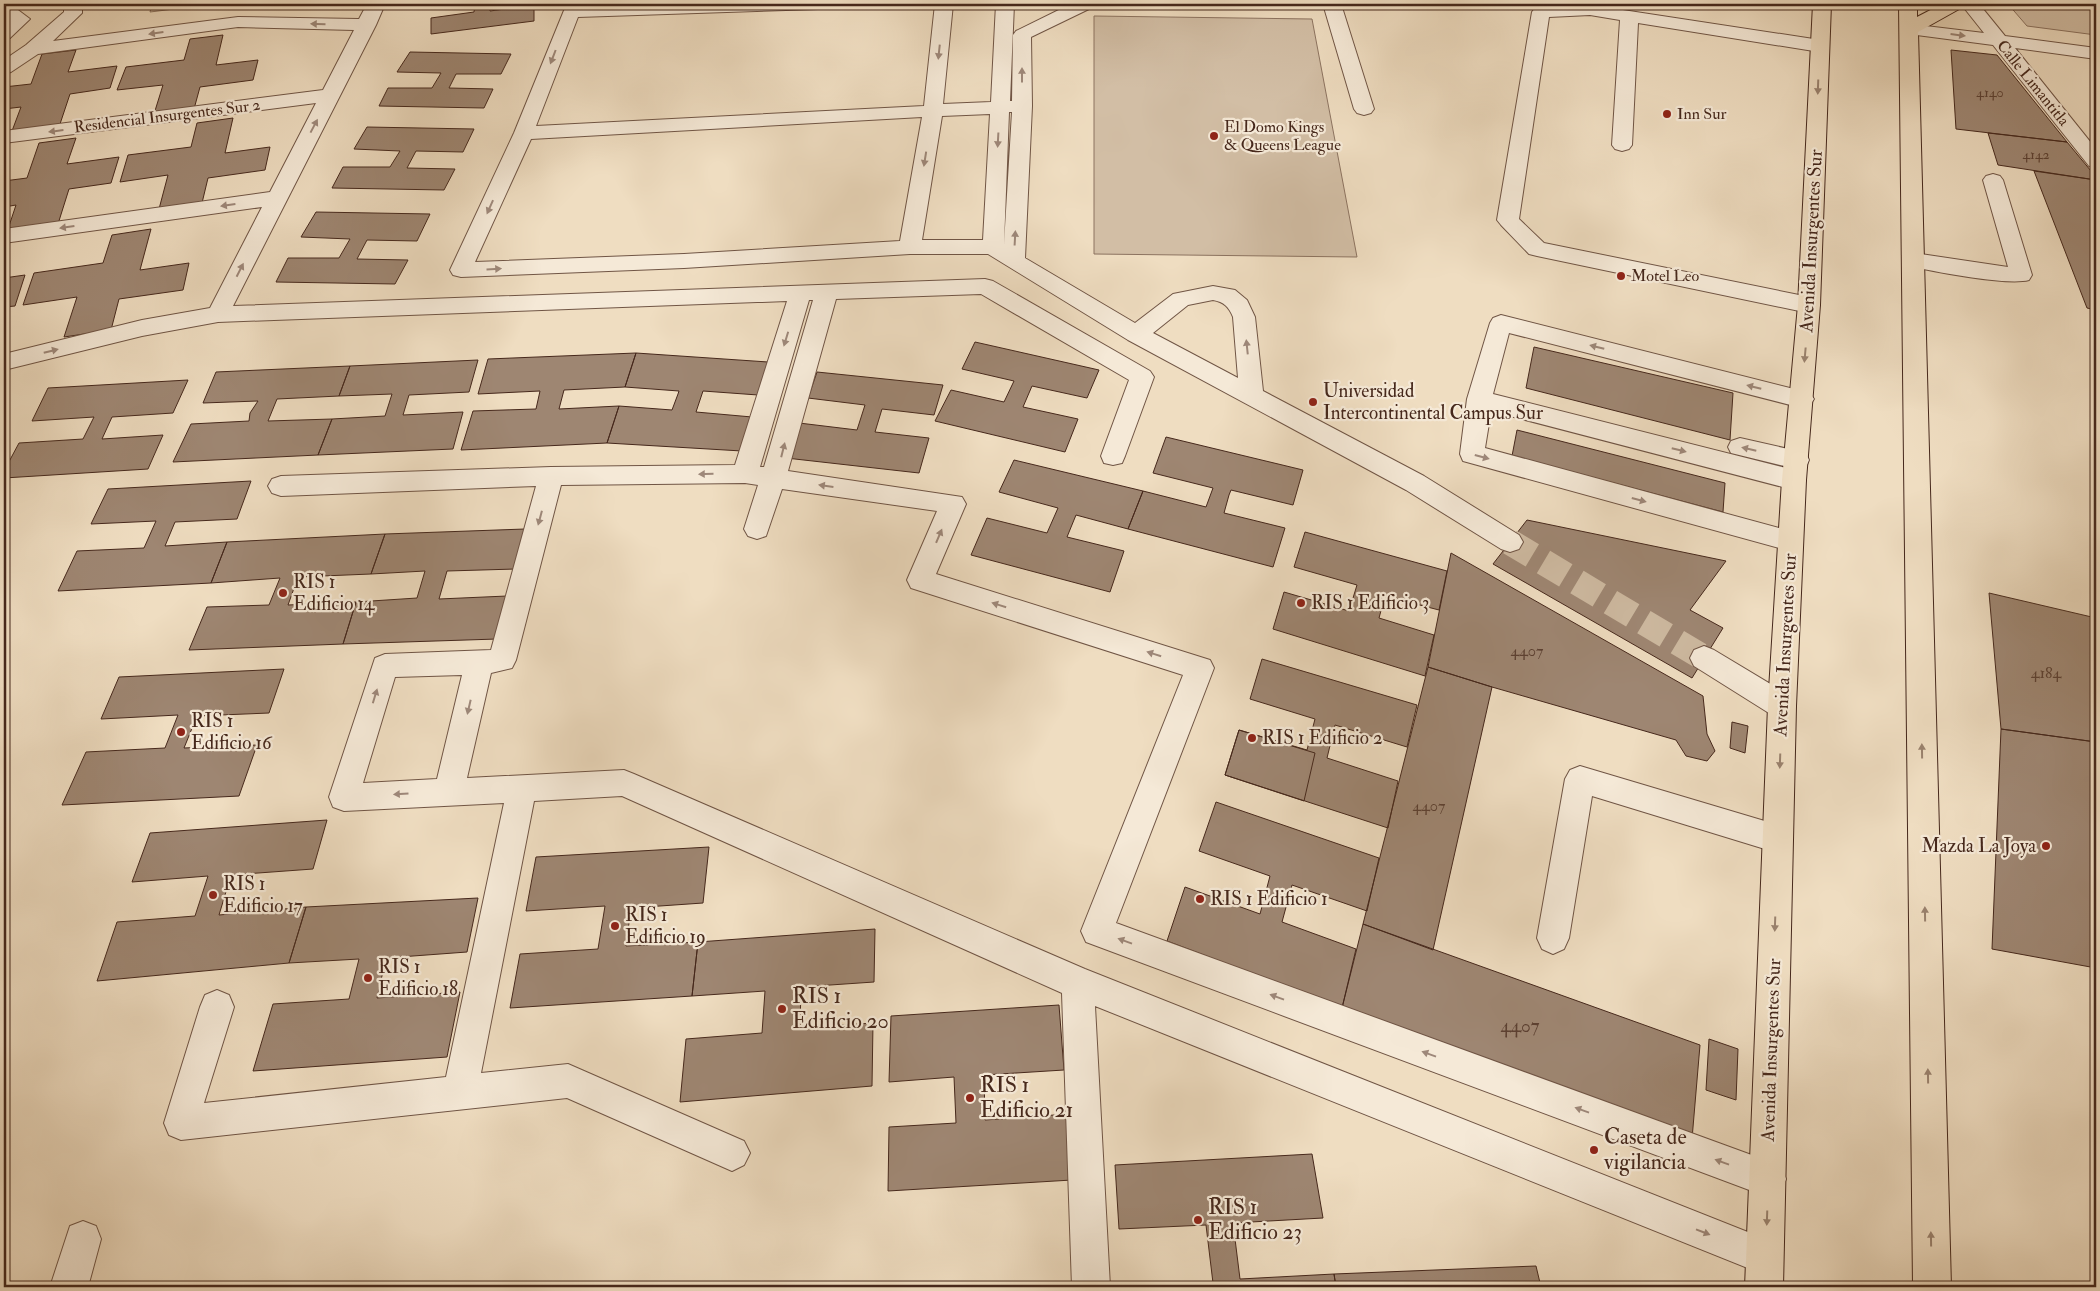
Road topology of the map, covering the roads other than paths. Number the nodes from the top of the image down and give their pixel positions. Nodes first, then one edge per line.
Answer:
1 (73, 4) edge
2 (376, 4) edge
3 (818, 4) edge
4 (944, 4) edge
5 (1005, 4) edge
6 (1085, 4) edge
7 (1332, 4) edge
8 (1822, 4) edge
9 (1955, 4) edge
10 (1970, 4) edge
11 (4, 8) edge
12 (1629, 15) junction
13 (1909, 16) edge
14 (367, 25) junction
15 (4, 34) edge
16 (1013, 36) junction
17 (1999, 41) junction
18 (1820, 46) junction
19 (33, 49) junction
20 (2096, 53) edge
21 (4, 68) edge
22 (330, 95) junction
23 (1022, 106) junction
24 (1000, 107) junction
25 (1364, 109) dead end
26 (933, 111) junction
27 (524, 133) junction
28 (4, 137) edge
29 (1622, 145) dead end
30 (2096, 162) edge
31 (1993, 180) dead end
32 (277, 198) junction
33 (4, 236) edge
34 (910, 247) junction
35 (993, 247) junction
36 (1914, 260) junction
37 (1014, 261) junction
38 (813, 292) junction
39 (1809, 305) junction
40 (218, 314) junction
41 (1136, 334) junction
42 (4, 362) edge
43 (1480, 394) junction
44 (1252, 396) junction
45 (1802, 399) junction
46 (1113, 456) dead end
47 (1796, 470) junction
48 (551, 476) junction
49 (759, 476) junction
50 (281, 486) dead end
51 (757, 529) dead end
52 (1790, 541) junction
53 (1510, 542) tunnel mouth
54 (1704, 658) tunnel mouth
55 (479, 663) junction
56 (1782, 706) junction
57 (522, 788) junction
58 (449, 792) junction
59 (1778, 840) junction
60 (1553, 938) dead end
61 (1078, 982) junction
62 (218, 1007) dead end
63 (460, 1094) junction
64 (732, 1153) dead end
65 (1768, 1179) junction
66 (83, 1239) dead end
67 (1764, 1272) edge
68 (69, 1287) edge
69 (1092, 1287) edge
70 (1932, 1287) edge

1 - 19 street
2 - 14 street
3 -> 27 street
4 -> 26 street
5 - 16 street
6 - 16 street
7 - 25 street
8 - 18 main road, Avenida Insurgentes Sur
9 - 13 main road
10 - 17 street, Calle Limantitla
11 - 15 street
12 - 18 street
12 - 29 street
12 - 39 street
13 -> 17 street
13 - 36 main road
14 -> 19 street
14 - 22 street
23 -> 16 street
16 - 24 street
17 - 20 street
17 - 30 street, Calle Limantitla
18 -> 39 main road, Avenida Insurgentes Sur
19 - 21 street
22 -> 28 street, Residencial Insurgentes Sur 2
32 -> 22 street
23 - 24 street
37 -> 23 street
24 - 26 street
24 -> 35 street
26 - 27 street
26 -> 34 street
27 -> 34 street
31 - 36 street
32 -> 33 street
40 -> 32 street
34 - 35 street
35 - 37 street
70 -> 36 main road
37 - 41 street
38 - 40 street
38 - 46 street
38 - 49 street
39 -> 45 main road, Avenida Insurgentes Sur
42 -> 40 street
41 - 44 street
44 -> 41 street
45 -> 43 street
43 - 47 street
43 -> 52 street
44 - 53 street
45 - 47 main road, Avenida Insurgentes Sur
47 - 52 main road, Avenida Insurgentes Sur
49 -> 48 street
48 - 50 street
48 -> 55 street
49 - 51 street
65 -> 49 street
52 - 56 main road, Avenida Insurgentes Sur
54 - 56 street
55 -> 58 street
58 -> 55 street
56 -> 59 main road, Avenida Insurgentes Sur
57 - 58 street
57 - 61 street
57 - 63 street
59 - 60 street
59 -> 65 main road, Avenida Insurgentes Sur
61 -> 67 street
61 - 69 street
62 - 63 street
63 - 64 street
65 -> 67 main road, Avenida Insurgentes Sur
66 - 68 street

